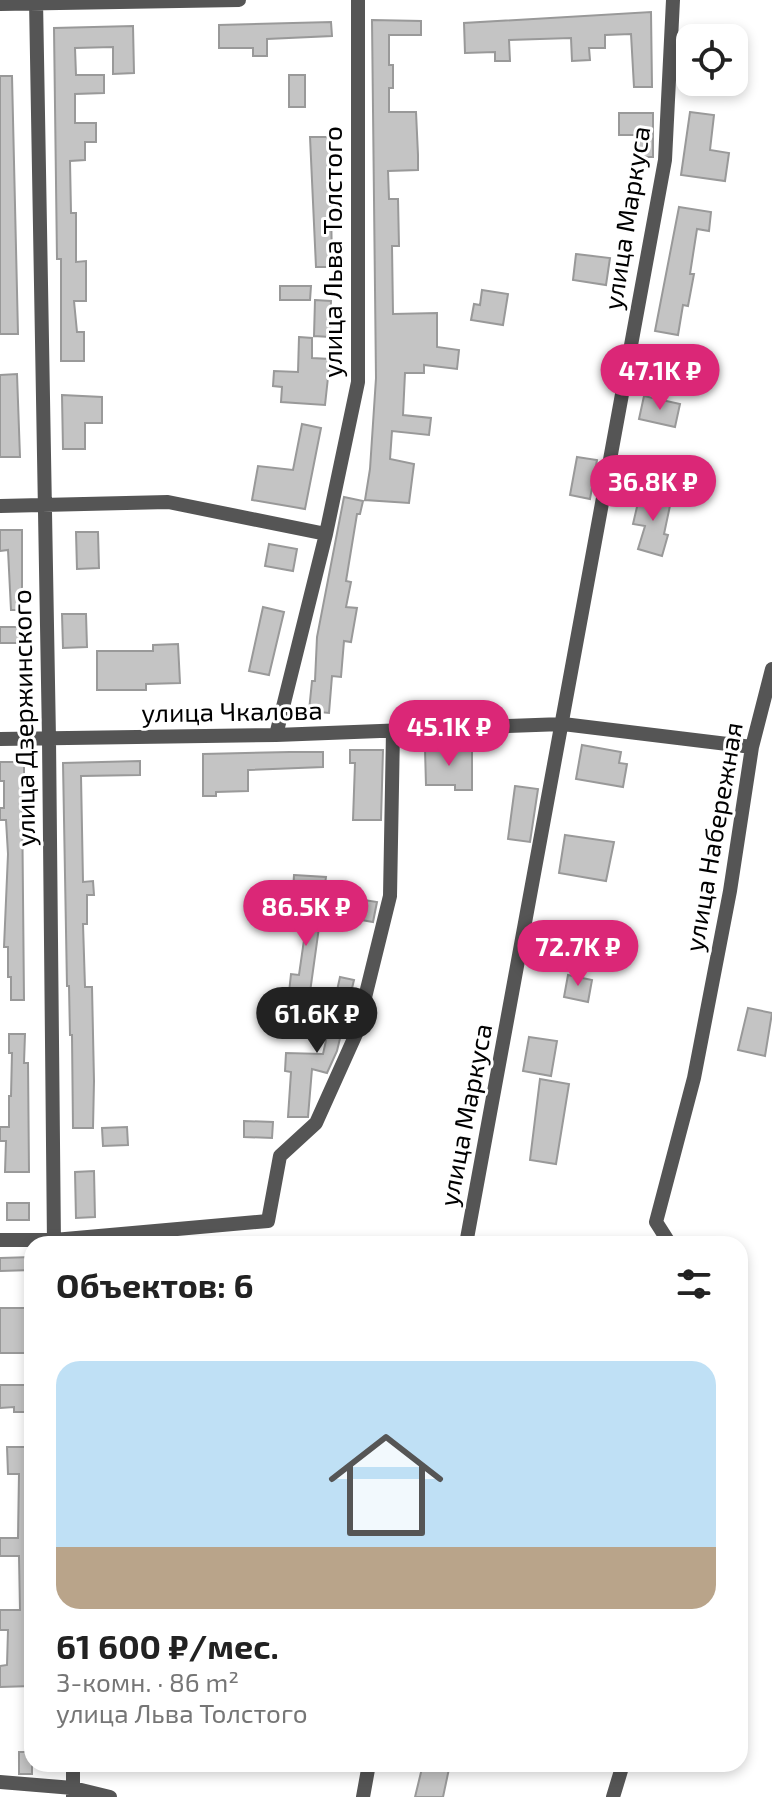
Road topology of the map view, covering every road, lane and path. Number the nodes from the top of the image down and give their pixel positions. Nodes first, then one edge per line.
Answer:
1 (239, 0) edge
2 (358, 0) edge
3 (673, 0) edge
4 (36, 1) edge
5 (0, 4) edge
6 (45, 505) junction
7 (0, 506) edge
8 (326, 534) junction
9 (772, 669) edge
10 (563, 724) junction
11 (393, 732) junction
12 (276, 735) junction
13 (0, 739) edge
14 (49, 739) junction
15 (752, 747) junction
16 (54, 1236) edge
17 (115, 1236) edge
18 (467, 1236) edge
19 (665, 1236) edge
20 (0, 1240) edge
21 (24, 1241) edge
22 (368, 1772) edge
23 (621, 1772) edge
24 (0, 1782) edge
25 (73, 1792) edge
26 (110, 1797) edge
27 (363, 1797) edge
28 (613, 1797) edge

1 - 4 street
2 - 8 street, улица Льва Толстого
3 - 10 street, улица Маркуса
4 - 5 street
4 - 6 street, улица Дзержинского
6 - 7 street
6 - 8 street
6 - 14 street, улица Дзержинского
8 - 12 street, улица Льва Толстого
9 - 15 street, улица Набережная
10 - 11 street, улица Чкалова
10 - 15 street, улица Чкалова
10 - 18 street, улица Маркуса
11 - 12 street, улица Чкалова
11 - 17 street
12 - 14 street, улица Чкалова
13 - 14 street, улица Чкалова
14 - 16 street, улица Дзержинского
15 - 19 street, улица Набережная
20 - 21 street
22 - 27 street
23 - 28 street
24 - 25 street
25 - 26 street

